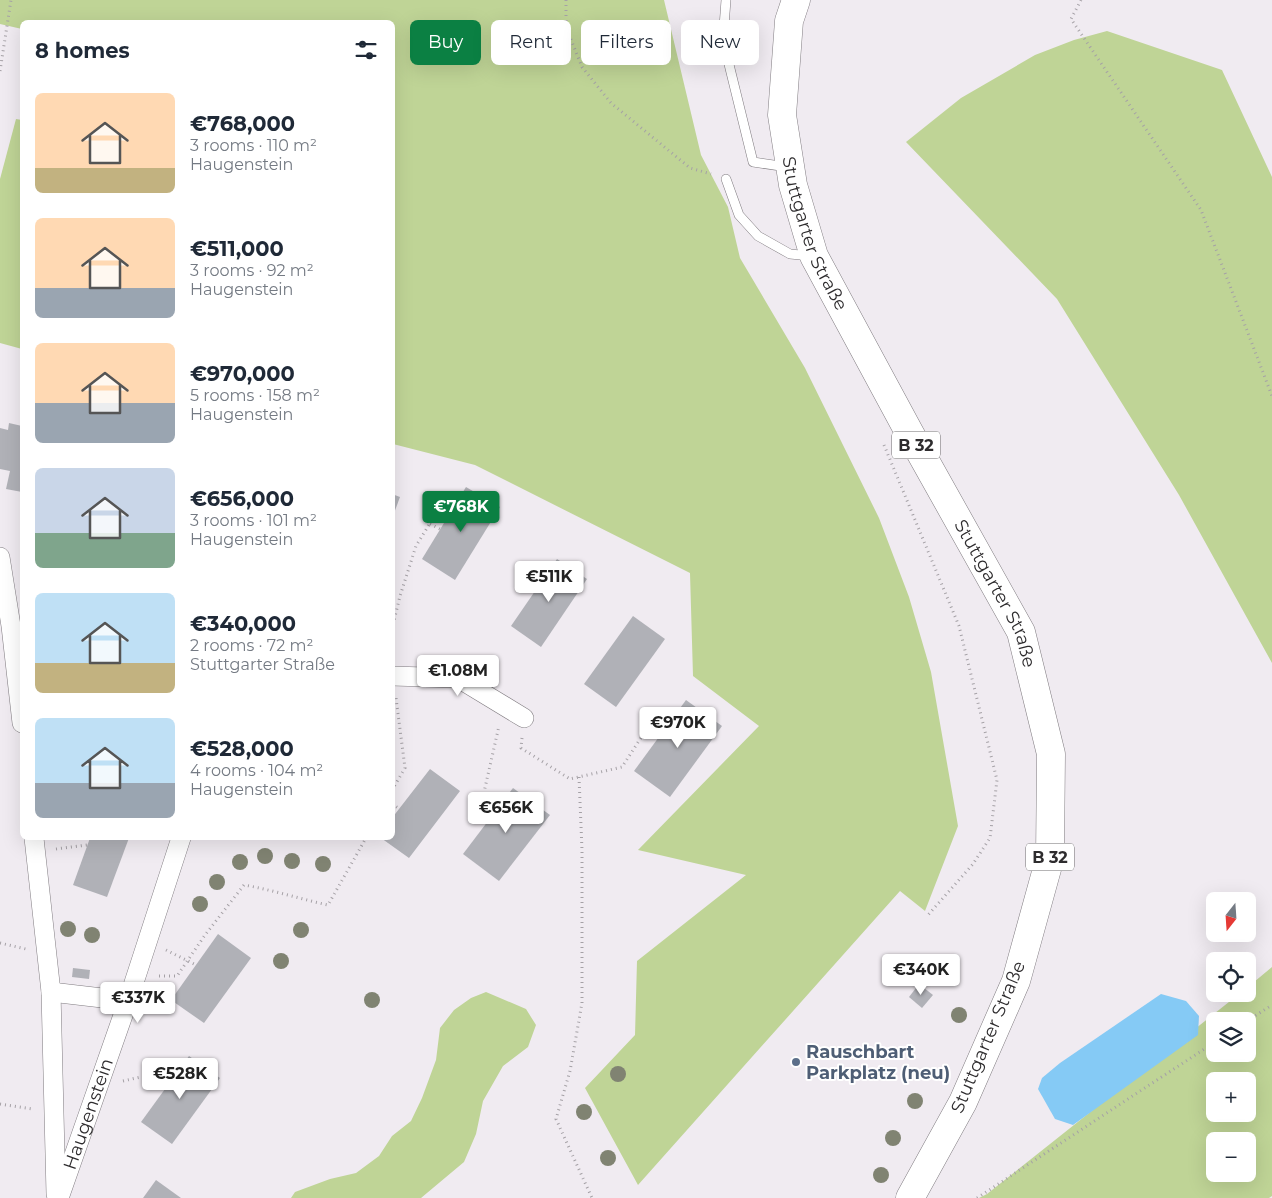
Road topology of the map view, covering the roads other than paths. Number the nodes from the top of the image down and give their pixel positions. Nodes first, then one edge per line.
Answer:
1 (726, 0) edge
2 (796, 0) edge
3 (790, 168) junction
4 (726, 179) road end
5 (814, 256) junction
6 (0, 557) edge
7 (395, 676) edge
8 (20, 705) edge
9 (524, 718) road end
10 (180, 840) edge
11 (35, 845) edge
12 (51, 992) junction
13 (128, 1002) junction
14 (57, 1198) edge
15 (910, 1198) edge

1 - 3 lane
2 - 3 main road, Stuttgarter Straße / B 32
3 - 5 main road, Stuttgarter Straße / B 32
4 - 5 lane
5 - 15 main road, Stuttgarter Straße / B 32
6 - 8 street
7 - 9 street
10 - 13 street, Haugenstein
11 - 12 street, Haugenstein
12 - 13 street
12 - 14 street, Haugenstein
13 - 14 street, Haugenstein

